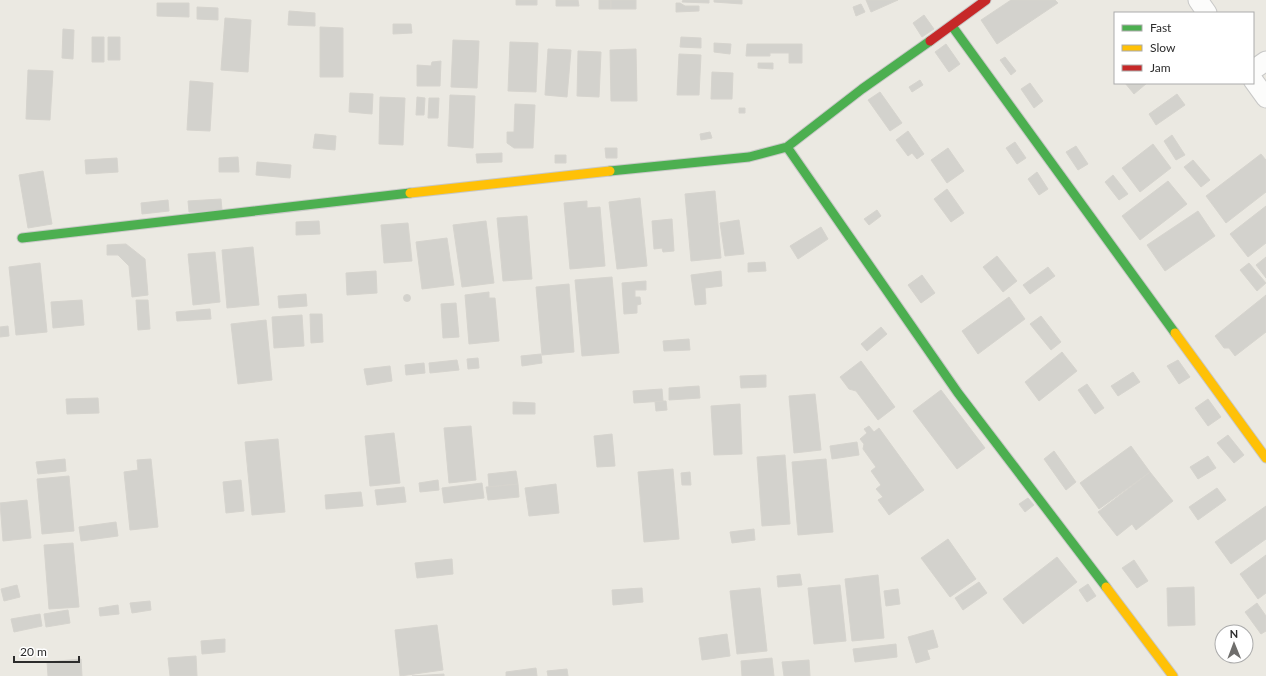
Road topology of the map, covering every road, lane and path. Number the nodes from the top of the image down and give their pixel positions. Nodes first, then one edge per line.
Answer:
1 (986, 0) edge
2 (1198, 0) edge
3 (1206, 12) edge
4 (952, 26) junction
5 (1266, 60) edge
6 (1254, 69) edge
7 (1254, 81) edge
8 (1266, 98) edge
9 (787, 147) junction
10 (22, 238) dead end
11 (1266, 458) edge
12 (1173, 676) edge

1 - 4 street
2 - 3 street
4 - 9 street
4 - 11 street
5 - 6 street
7 - 8 street
9 - 10 street
9 - 12 street

